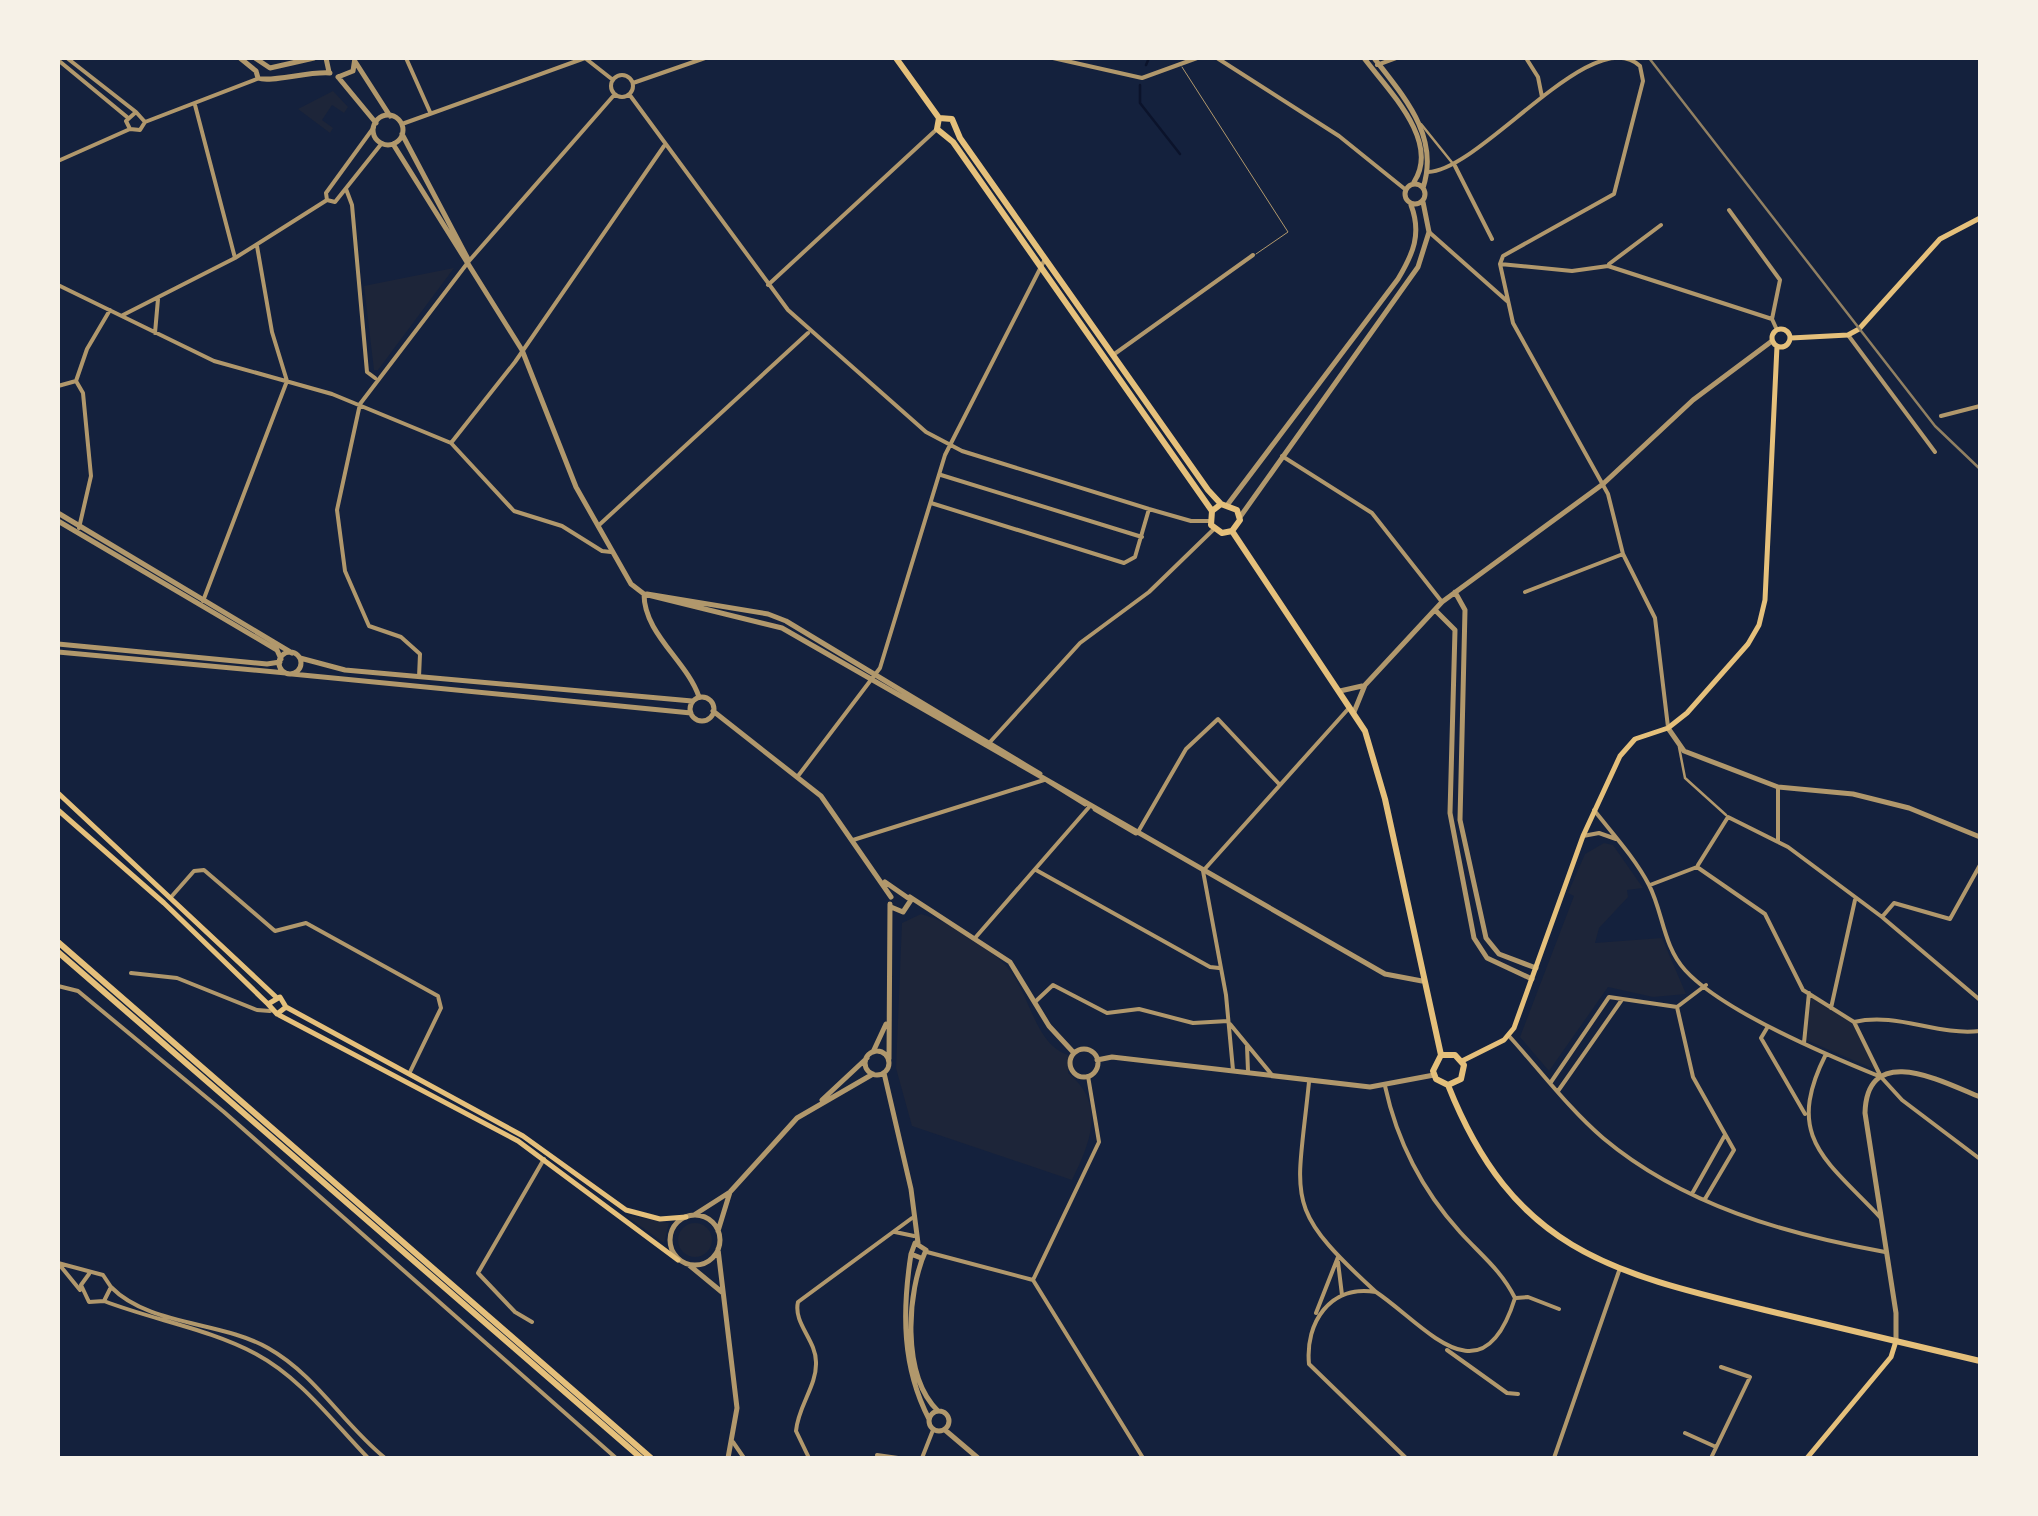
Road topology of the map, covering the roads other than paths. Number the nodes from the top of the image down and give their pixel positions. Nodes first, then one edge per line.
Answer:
1 (67, 58) edge
2 (240, 58) edge
3 (254, 58) edge
4 (314, 58) edge
5 (326, 58) edge
6 (406, 58) edge
7 (585, 58) edge
8 (705, 58) edge
9 (896, 58) edge
10 (1053, 58) edge
11 (1197, 58) edge
12 (1217, 58) edge
13 (1364, 58) edge
14 (1396, 58) edge
15 (1526, 58) edge
16 (58, 60) edge
17 (356, 60) edge
18 (1180, 64) junction
19 (1375, 64) edge
20 (269, 67) junction
21 (330, 73) junction
22 (257, 74) junction
23 (271, 77) junction
24 (338, 77) junction
25 (613, 80) junction
26 (633, 83) junction
27 (614, 94) junction
28 (629, 94) junction
29 (1542, 97) junction
30 (195, 105) junction
31 (136, 112) junction
32 (430, 112) junction
33 (390, 116) junction
34 (127, 118) junction
35 (939, 118) junction
36 (145, 122) junction
37 (402, 124) junction
38 (1422, 124) junction
39 (375, 125) junction
40 (954, 127) junction
41 (130, 129) junction
42 (937, 129) junction
43 (402, 134) junction
44 (946, 134) junction
45 (382, 143) junction
46 (393, 144) junction
47 (664, 146) junction
48 (58, 161) edge
49 (348, 161) junction
50 (1455, 166) junction
51 (360, 168) junction
52 (1428, 172) junction
53 (1414, 182) junction
54 (346, 188) junction
55 (1423, 188) junction
56 (1406, 190) junction
57 (327, 200) junction
58 (1423, 202) junction
59 (1410, 205) junction
60 (1729, 210) dead end
61 (1980, 218) edge
62 (1661, 225) dead end
63 (1429, 232) junction
64 (1492, 239) dead end
65 (257, 246) junction
66 (1254, 255) joint
67 (235, 258) junction
68 (468, 262) junction
69 (1043, 263) junction
70 (1500, 264) junction
71 (1606, 266) junction
72 (768, 285) junction
73 (58, 286) edge
74 (158, 299) junction
75 (1506, 301) junction
76 (110, 310) junction
77 (123, 315) junction
78 (1772, 319) junction
79 (1777, 330) junction
80 (809, 331) junction
81 (156, 333) junction
82 (1848, 335) junction
83 (1791, 338) junction
84 (1774, 344) junction
85 (522, 350) junction
86 (1113, 355) junction
87 (375, 378) junction
88 (287, 381) junction
89 (76, 382) junction
90 (58, 386) edge
91 (360, 404) junction
92 (1980, 406) edge
93 (1941, 416) dead end
94 (452, 442) junction
95 (950, 446) junction
96 (1934, 452) dead end
97 (1282, 456) junction
98 (939, 474) junction
99 (1603, 484) junction
100 (930, 503) junction
101 (1225, 504) junction
102 (1150, 510) junction
103 (1212, 511) junction
104 (58, 513) edge
105 (58, 520) edge
106 (1240, 520) junction
107 (1212, 525) junction
108 (598, 526) junction
109 (79, 529) junction
110 (1232, 532) junction
111 (1142, 537) junction
112 (612, 552) junction
113 (1624, 554) junction
114 (1455, 592) junction
115 (1525, 592) dead end
116 (644, 594) junction
117 (202, 602) junction
118 (1442, 602) junction
119 (1435, 610) junction
120 (58, 644) edge
121 (58, 652) edge
122 (292, 652) junction
123 (300, 658) junction
124 (280, 660) junction
125 (289, 673) junction
126 (875, 677) junction
127 (419, 678) junction
128 (1364, 685) junction
129 (1340, 691) junction
130 (696, 699) junction
131 (1352, 709) junction
132 (713, 712) junction
133 (691, 713) junction
134 (1668, 728) junction
135 (990, 742) junction
136 (1679, 746) junction
137 (798, 776) junction
138 (1046, 779) junction
139 (1280, 786) junction
140 (1778, 787) junction
141 (58, 793) edge
142 (1090, 806) junction
143 (58, 810) edge
144 (1594, 810) junction
145 (1728, 817) junction
146 (1138, 833) junction
147 (1583, 836) junction
148 (1980, 837) edge
149 (1616, 838) junction
150 (853, 840) junction
151 (1778, 842) junction
152 (1980, 866) edge
153 (1697, 867) junction
154 (1036, 870) junction
155 (1204, 871) junction
156 (884, 882) junction
157 (1650, 886) junction
158 (901, 891) junction
159 (172, 896) junction
160 (910, 897) junction
161 (1856, 900) junction
162 (890, 901) junction
163 (921, 905) junction
164 (908, 909) junction
165 (900, 912) junction
166 (1882, 918) junction
167 (891, 928) junction
168 (975, 938) junction
169 (58, 942) edge
170 (58, 952) edge
171 (1219, 968) junction
172 (1536, 968) junction
173 (131, 973) dead end
174 (1532, 979) junction
175 (1422, 981) junction
176 (1706, 985) junction
177 (58, 986) edge
178 (1809, 993) junction
179 (276, 996) junction
180 (1980, 1000) edge
181 (1620, 1001) junction
182 (1036, 1002) junction
183 (286, 1007) junction
184 (1676, 1007) junction
185 (1831, 1008) junction
186 (272, 1010) junction
187 (1228, 1021) junction
188 (1854, 1022) junction
189 (886, 1024) junction
190 (1588, 1028) junction
191 (1767, 1028) dead end
192 (1980, 1031) edge
193 (1597, 1034) junction
194 (1509, 1036) junction
195 (1804, 1043) junction
196 (1247, 1044) junction
197 (872, 1052) junction
198 (1074, 1054) junction
199 (1826, 1054) junction
200 (1441, 1055) junction
201 (866, 1058) junction
202 (889, 1060) junction
203 (1097, 1060) junction
204 (1462, 1061) junction
205 (1233, 1070) junction
206 (1248, 1072) junction
207 (409, 1073) junction
208 (884, 1073) junction
209 (873, 1074) junction
210 (1272, 1074) junction
211 (1434, 1075) junction
212 (1088, 1076) junction
213 (1881, 1076) junction
214 (1309, 1082) junction
215 (1551, 1082) junction
216 (1448, 1084) junction
217 (1385, 1086) junction
218 (1558, 1090) junction
219 (1980, 1097) edge
220 (822, 1100) junction
221 (1807, 1118) junction
222 (1726, 1135) junction
223 (546, 1156) junction
224 (1980, 1159) edge
225 (730, 1192) junction
226 (1692, 1193) junction
227 (1705, 1199) junction
228 (690, 1216) junction
229 (1880, 1217) junction
230 (912, 1218) junction
231 (718, 1231) junction
232 (895, 1232) junction
233 (916, 1239) junction
234 (718, 1249) junction
235 (1885, 1252) junction
236 (911, 1254) junction
237 (923, 1255) junction
238 (1338, 1257) junction
239 (678, 1260) junction
240 (688, 1265) junction
241 (1619, 1271) junction
242 (90, 1274) junction
243 (1033, 1280) junction
244 (111, 1287) junction
245 (80, 1290) junction
246 (1376, 1292) junction
247 (725, 1295) junction
248 (1342, 1295) junction
249 (1515, 1298) junction
250 (104, 1301) junction
251 (1559, 1309) dead end
252 (1314, 1319) junction
253 (532, 1322) dead end
254 (1896, 1341) junction
255 (1442, 1346) junction
256 (1980, 1361) edge
257 (1721, 1367) dead end
258 (1518, 1394) dead end
259 (938, 1410) junction
260 (929, 1419) junction
261 (933, 1430) junction
262 (944, 1430) junction
263 (1685, 1433) dead end
264 (733, 1442) junction
265 (1716, 1447) junction
266 (876, 1455) dead end
267 (368, 1458) edge
268 (385, 1458) edge
269 (616, 1458) edge
270 (640, 1458) edge
271 (651, 1458) edge
272 (728, 1458) edge
273 (744, 1458) edge
274 (809, 1458) edge
275 (898, 1458) edge
276 (922, 1458) edge
277 (978, 1458) edge
278 (1142, 1458) edge
279 (1406, 1458) edge
280 (1554, 1458) edge
281 (1711, 1458) edge
282 (1807, 1458) edge

1 - 31 street
2 - 22 street
3 - 20 street
4 - 20 street
5 - 21 street
6 - 32 street
7 - 25 street
7 - 32 street
8 - 26 street
9 - 35 main road
10 - 18 street
11 - 18 street
12 - 56 street
13 - 19 street
14 - 19 street
15 - 29 street
16 - 34 street
17 - 24 street
17 - 33 street
18 - 66 lane
19 - 38 street
19 - 53 street
20 - 22 street
20 - 23 street
21 - 23 street
21 - 24 street
22 - 23 street
22 - 30 street
24 - 39 street
25 - 26 street
25 - 27 street
26 - 28 street
27 - 28 street
27 - 68 street
28 - 47 street
29 - 50 street
29 - 70 street
30 - 36 street
30 - 67 street
31 - 34 street
31 - 36 street
32 - 37 street
33 - 37 street
33 - 39 street
34 - 41 street
35 - 40 main road
35 - 42 main road
36 - 41 street
37 - 43 street
38 - 50 street
38 - 52 street
39 - 45 street
39 - 49 street
40 - 44 main road
40 - 69 main road
41 - 48 street
42 - 44 main road
42 - 72 street
43 - 46 street
43 - 68 street
44 - 69 main road
45 - 46 street
45 - 51 street
46 - 68 street
47 - 72 street
47 - 85 street
49 - 51 street
49 - 51 street
49 - 57 street
50 - 52 street
50 - 64 street
51 - 54 street
52 - 55 street
53 - 55 street
53 - 56 street
54 - 57 street
54 - 87 street
55 - 58 street
56 - 59 street
57 - 65 street
58 - 59 street
58 - 63 street
59 - 101 street
60 - 78 street
61 - 82 main road
62 - 71 street
63 - 75 street
63 - 97 street
65 - 67 street
65 - 88 street
66 - 86 street
67 - 74 street
68 - 85 street
68 - 87 street
69 - 86 main road
69 - 95 street
69 - 103 main road
70 - 71 street
70 - 75 street
71 - 78 street
72 - 80 street
73 - 76 street
74 - 77 street
74 - 81 street
75 - 99 street
76 - 77 street
76 - 89 street
77 - 81 street
78 - 79 street
79 - 83 main road
79 - 84 main road
80 - 95 street
80 - 108 street
81 - 88 street
82 - 83 main road
82 - 96 street
83 - 84 main road
84 - 99 street
84 - 134 main road
85 - 94 street
85 - 108 street
86 - 101 main road
87 - 91 street
88 - 91 street
88 - 117 street
89 - 90 street
89 - 109 street
91 - 94 street
91 - 127 street
92 - 93 street
94 - 112 street
95 - 98 street
95 - 102 street
97 - 106 street
97 - 118 street
98 - 100 street
98 - 111 street
99 - 113 street
99 - 114 street
100 - 111 street
100 - 126 street
101 - 103 main road
101 - 106 main road
102 - 107 street
102 - 111 street
103 - 107 main road
104 - 109 street
105 - 109 street
106 - 110 main road
107 - 110 main road
107 - 135 street
108 - 112 street
109 - 117 street
110 - 129 main road
112 - 116 street
113 - 115 street
113 - 134 street
114 - 118 street
114 - 172 street
116 - 126 street
116 - 126 street
116 - 130 street
117 - 122 street
117 - 124 street
118 - 119 street
119 - 128 street
119 - 174 street
120 - 124 street
121 - 125 street
122 - 123 street
122 - 124 street
123 - 125 street
123 - 127 street
124 - 125 street
125 - 133 street
126 - 135 street
126 - 137 street
126 - 138 street
127 - 130 street
128 - 129 street
128 - 131 street
129 - 131 main road
130 - 132 street
130 - 133 street
131 - 139 street
131 - 175 main road
132 - 133 street
132 - 137 street
134 - 136 street
134 - 144 main road
135 - 138 street
136 - 140 street
136 - 145 street
137 - 150 street
138 - 142 street
138 - 150 street
139 - 146 street
139 - 155 street
140 - 148 street
140 - 151 street
141 - 159 main road
142 - 146 street
142 - 154 street
143 - 186 main road
144 - 147 main road
144 - 149 street
145 - 151 street
145 - 153 street
146 - 155 street
147 - 149 street
147 - 172 main road
149 - 157 street
150 - 156 street
151 - 161 street
152 - 166 street
153 - 157 street
153 - 178 street
154 - 168 street
154 - 171 street
155 - 171 street
155 - 175 street
156 - 158 street
156 - 162 street
157 - 176 street
158 - 160 street
158 - 162 street
159 - 179 main road
159 - 207 street
160 - 163 street
160 - 164 street
161 - 166 street
161 - 185 street
162 - 165 street
162 - 167 street
163 - 164 street
163 - 168 street
164 - 165 street
165 - 167 street
166 - 180 street
167 - 189 street
168 - 182 street
169 - 271 main road
170 - 270 main road
171 - 187 street
172 - 174 main road
173 - 186 street
174 - 194 main road
175 - 200 main road
176 - 184 street
176 - 195 street
177 - 269 street
178 - 185 street
178 - 195 street
179 - 183 main road
179 - 186 main road
181 - 184 street
181 - 190 street
181 - 193 street
182 - 187 street
182 - 198 street
183 - 186 main road
183 - 207 main road
184 - 222 street
185 - 188 street
186 - 223 main road
187 - 196 street
187 - 205 street
188 - 192 street
188 - 213 street
189 - 197 street
189 - 202 street
190 - 193 street
190 - 215 street
191 - 221 street
193 - 218 street
194 - 204 main road
194 - 215 street
195 - 199 street
196 - 206 street
196 - 210 street
197 - 201 street
197 - 202 street
198 - 203 street
198 - 212 street
199 - 213 street
199 - 221 street
200 - 204 main road
200 - 211 main road
201 - 209 street
201 - 220 street
202 - 208 street
203 - 205 street
203 - 212 street
204 - 216 main road
205 - 206 street
206 - 210 street
207 - 223 main road
208 - 209 street
208 - 230 street
209 - 220 street
210 - 214 street
211 - 216 main road
211 - 217 street
212 - 243 street
213 - 219 street
213 - 224 street
213 - 229 street
214 - 217 street
214 - 238 street
215 - 218 street
216 - 241 main road
217 - 249 street
218 - 226 street
220 - 225 street
221 - 229 street
222 - 226 street
222 - 227 street
223 - 228 main road
223 - 239 main road
223 - 253 street
225 - 228 street
225 - 231 street
226 - 227 street
227 - 235 street
228 - 231 street
228 - 239 street
229 - 235 street
230 - 232 street
230 - 233 street
231 - 234 street
232 - 233 street
232 - 274 street
233 - 236 street
233 - 237 street
234 - 240 street
234 - 247 street
235 - 254 street
236 - 237 street
236 - 260 street
237 - 243 street
237 - 259 street
238 - 246 street
238 - 248 street
238 - 252 street
239 - 240 street
240 - 247 street
241 - 254 main road
241 - 280 street
242 - 244 street
242 - 245 street
242 - 245 street
243 - 278 street
244 - 250 street
244 - 268 street
245 - 250 street
246 - 248 street
246 - 255 street
247 - 264 street
248 - 252 street
249 - 251 street
249 - 255 street
250 - 267 street
252 - 279 street
254 - 256 main road
254 - 282 main road
255 - 258 street
257 - 265 street
259 - 260 street
259 - 262 street
260 - 261 street
261 - 262 street
261 - 276 street
262 - 277 street
263 - 265 street
264 - 272 street
264 - 273 street
265 - 281 street
266 - 275 street

